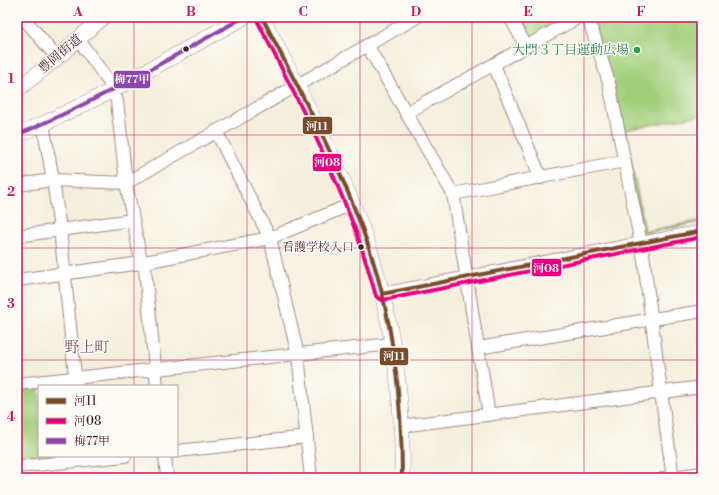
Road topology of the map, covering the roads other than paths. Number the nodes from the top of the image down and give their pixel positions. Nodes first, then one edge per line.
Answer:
1 (23, 17) edge
2 (103, 17) edge
3 (244, 17) edge
4 (262, 17) edge
5 (417, 17) edge
6 (510, 17) edge
7 (579, 17) edge
8 (588, 17) edge
9 (78, 39) junction
10 (367, 45) junction
11 (526, 46) junction
12 (56, 58) junction
13 (494, 65) junction
14 (296, 85) junction
15 (17, 90) edge
16 (113, 90) junction
17 (406, 113) junction
18 (44, 124) junction
19 (216, 131) junction
20 (17, 135) edge
21 (625, 161) junction
22 (541, 178) junction
23 (53, 180) junction
24 (126, 183) junction
25 (17, 185) edge
26 (453, 194) junction
27 (352, 204) junction
28 (132, 220) junction
29 (60, 229) junction
30 (702, 230) edge
31 (17, 236) edge
32 (270, 238) junction
33 (641, 242) junction
34 (142, 262) junction
35 (65, 273) junction
36 (466, 277) junction
37 (17, 280) edge
38 (382, 294) junction
39 (702, 311) edge
40 (652, 319) junction
41 (392, 344) junction
42 (478, 348) junction
43 (298, 355) junction
44 (155, 369) junction
45 (76, 382) edge
46 (17, 384) edge
47 (157, 385) edge
48 (702, 387) edge
49 (661, 392) junction
50 (489, 415) junction
51 (401, 426) junction
52 (307, 437) junction
53 (178, 451) edge
54 (104, 457) edge
55 (165, 457) edge
56 (84, 458) edge
57 (17, 467) edge
58 (702, 473) edge
59 (167, 478) edge
60 (311, 478) edge
61 (402, 478) edge
62 (670, 478) edge

1 - 12 street
2 - 9 main road, 豊岡街道
3 - 16 main road
4 - 14 main road
5 - 10 street
6 - 11 street
7 - 11 street
8 - 21 street
9 - 12 main road, 豊岡街道
9 - 16 street
10 - 14 street
10 - 17 street
11 - 13 street
12 - 15 main road, 豊岡街道
13 - 17 street
13 - 22 street
14 - 19 street
14 - 27 main road
16 - 18 main road
16 - 24 street
17 - 26 street
18 - 20 main road
18 - 23 street
19 - 24 street
19 - 32 street
21 - 22 street
21 - 33 street
22 - 26 street
23 - 24 street
23 - 25 street
23 - 29 street
24 - 28 street
26 - 36 street
27 - 32 street
27 - 38 main road
28 - 29 street
28 - 34 street
29 - 31 street
29 - 35 street
30 - 33 street
32 - 34 street
32 - 43 street
33 - 36 street
33 - 40 street
34 - 35 street
34 - 44 street
35 - 37 street
35 - 45 street
36 - 38 street
36 - 42 street
38 - 41 main road
39 - 40 street
40 - 42 street
40 - 49 street
41 - 43 street
41 - 51 main road
42 - 50 street
43 - 44 street
43 - 52 street
44 - 45 street
44 - 47 street
45 - 46 street
48 - 49 street
49 - 50 street
49 - 62 street
50 - 51 street
51 - 61 main road
52 - 53 street
52 - 60 street
54 - 56 street
55 - 59 street
56 - 57 street
58 - 62 street

